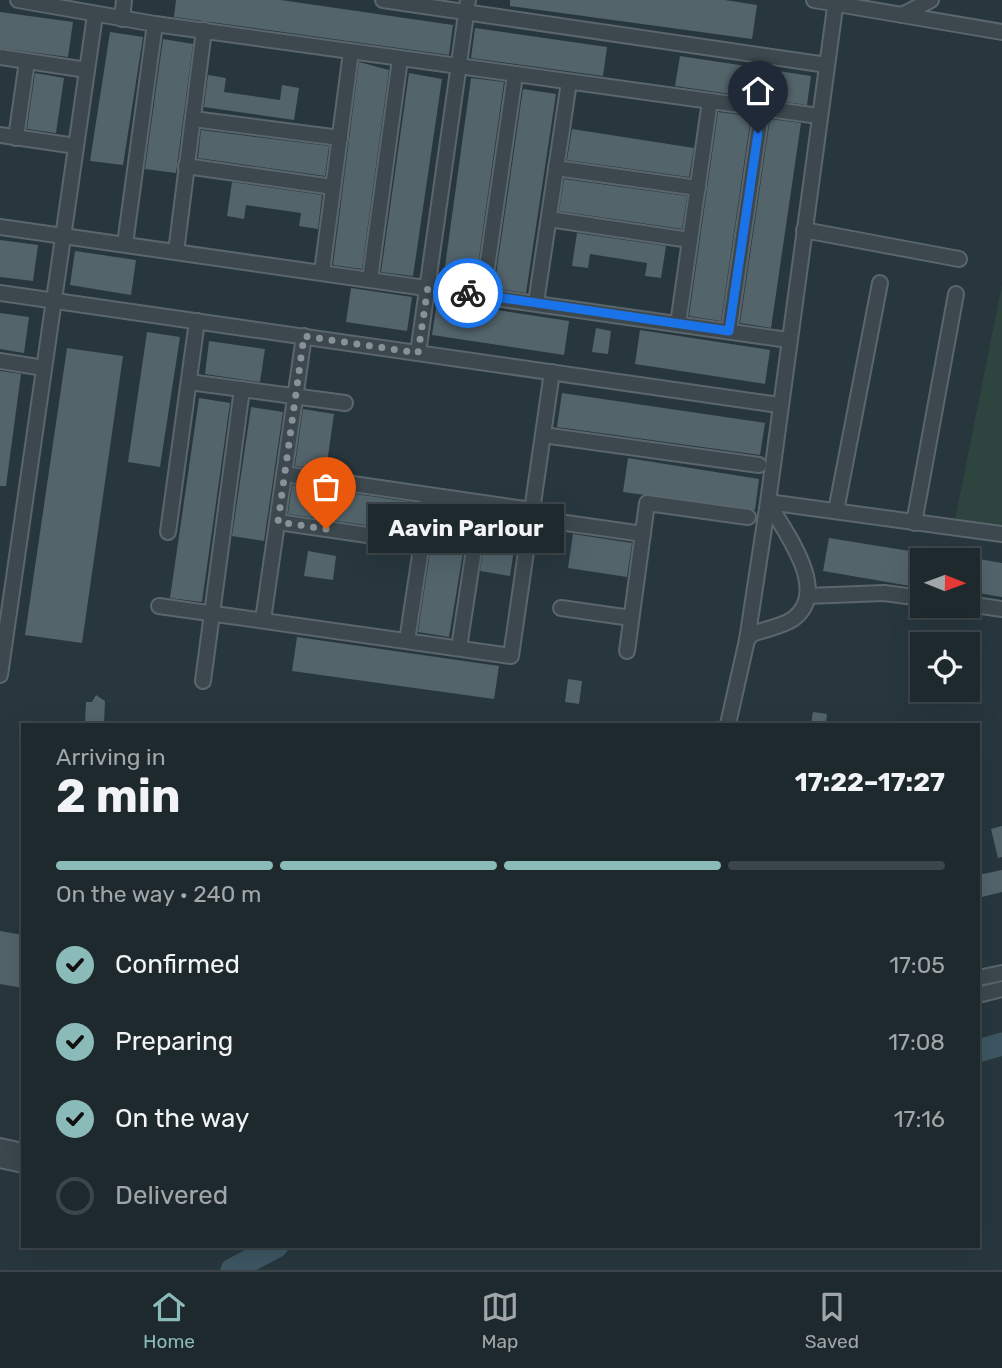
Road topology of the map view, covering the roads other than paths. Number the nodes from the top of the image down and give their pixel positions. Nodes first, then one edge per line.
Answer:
1 (18, 0) edge
2 (124, 0) edge
3 (383, 0) edge
4 (814, 0) edge
5 (931, 0) edge
6 (836, 2) edge
7 (467, 6) edge
8 (95, 15) junction
9 (902, 15) junction
10 (122, 19) junction
11 (155, 24) junction
12 (204, 30) junction
13 (1002, 32) edge
14 (351, 52) junction
15 (0, 57) edge
16 (400, 59) junction
17 (27, 61) junction
18 (827, 65) junction
19 (458, 67) junction
20 (87, 70) junction
21 (515, 75) junction
22 (569, 82) junction
23 (710, 101) junction
24 (762, 108) junction
25 (820, 116) junction
26 (192, 119) junction
27 (0, 135) edge
28 (16, 138) junction
29 (340, 138) junction
30 (76, 146) junction
31 (186, 166) junction
32 (556, 169) junction
33 (333, 187) junction
34 (698, 188) junction
35 (549, 219) junction
36 (0, 227) edge
37 (804, 230) junction
38 (63, 236) junction
39 (690, 240) junction
40 (125, 244) junction
41 (176, 252) junction
42 (959, 259) dead end
43 (322, 272) junction
44 (370, 279) junction
45 (880, 283) dead end
46 (428, 287) junction
47 (0, 293) edge
48 (956, 294) dead end
49 (483, 295) junction
50 (54, 300) junction
51 (536, 303) junction
52 (197, 321) junction
53 (678, 324) junction
54 (729, 331) junction
55 (304, 336) junction
56 (788, 340) junction
57 (418, 353) junction
58 (0, 361) edge
59 (44, 368) junction
60 (552, 372) junction
61 (189, 382) junction
62 (242, 389) junction
63 (296, 396) junction
64 (345, 403) dead end
65 (779, 405) junction
66 (543, 435) junction
67 (759, 465) dead end
68 (284, 474) junction
69 (429, 495) junction
70 (768, 502) junction
71 (481, 503) junction
72 (836, 511) junction
73 (532, 514) junction
74 (748, 517) dead end
75 (278, 522) junction
76 (914, 523) junction
77 (168, 532) dead end
78 (643, 534) junction
79 (1002, 534) edge
80 (422, 543) junction
81 (7, 580) edge
82 (807, 596) junction
83 (910, 596) edge
84 (159, 606) dead end
85 (980, 606) edge
86 (561, 608) dead end
87 (1002, 609) edge
88 (212, 613) junction
89 (631, 618) junction
90 (263, 620) junction
91 (747, 640) junction
92 (407, 641) junction
93 (459, 648) junction
94 (627, 651) dead end
95 (0, 675) edge
96 (203, 681) dead end
97 (728, 723) edge
98 (1002, 973) edge
99 (980, 978) edge
100 (1002, 989) edge
101 (980, 994) edge
102 (0, 1146) edge
103 (21, 1151) edge
104 (0, 1160) edge
105 (21, 1165) edge

1 - 8 street
2 - 10 street
3 - 7 street
4 - 6 street
5 - 9 street
6 - 9 street
6 - 18 street
7 - 18 street
7 - 19 street
8 - 10 street
8 - 20 street
9 - 13 street
10 - 11 street
11 - 12 street
11 - 40 street
12 - 14 street
12 - 26 street
14 - 16 street
14 - 29 street
15 - 17 street
16 - 19 street
16 - 44 street
17 - 20 street
17 - 28 street
18 - 25 street
19 - 21 street
19 - 46 street
20 - 30 street
21 - 22 street
21 - 49 street
22 - 23 street
22 - 32 street
23 - 24 street
23 - 34 street
24 - 25 street
24 - 54 street
25 - 37 street
26 - 29 street
26 - 31 street
27 - 28 street
28 - 30 street
29 - 33 street
30 - 38 street
31 - 33 street
31 - 41 street
32 - 34 street
32 - 35 street
33 - 43 street
34 - 39 street
35 - 39 street
35 - 51 street
36 - 38 street
37 - 42 street
37 - 56 street
38 - 40 street
38 - 50 street
39 - 53 street
40 - 41 street
41 - 43 street
43 - 44 street
44 - 46 street
45 - 72 street
46 - 49 street
46 - 57 street
47 - 50 street
48 - 76 street
49 - 51 street
50 - 52 street
50 - 59 street
51 - 53 street
52 - 55 street
52 - 61 street
53 - 54 street
54 - 56 street
55 - 57 street
55 - 63 street
56 - 65 street
57 - 60 street
58 - 59 street
59 - 81 street
60 - 65 street
60 - 66 street
61 - 62 street
61 - 77 street
62 - 63 street
62 - 88 street
63 - 64 street
63 - 68 street
65 - 70 street
66 - 67 street
66 - 73 street
68 - 69 street
68 - 75 street
69 - 71 street
69 - 80 street
70 - 72 street
70 - 82 street
70 - 91 street
71 - 73 street
71 - 93 street
72 - 76 street
73 - 78 street
73 - 93 street
74 - 78 street
75 - 80 street
75 - 90 street
76 - 79 street
78 - 89 street
80 - 92 street
81 - 95 street
82 - 83 street
82 - 91 street
84 - 88 street
85 - 87 street
86 - 89 street
88 - 90 street
88 - 96 street
89 - 94 street
90 - 92 street
91 - 97 street
92 - 93 street
98 - 99 street
100 - 101 street
102 - 103 street
104 - 105 street

